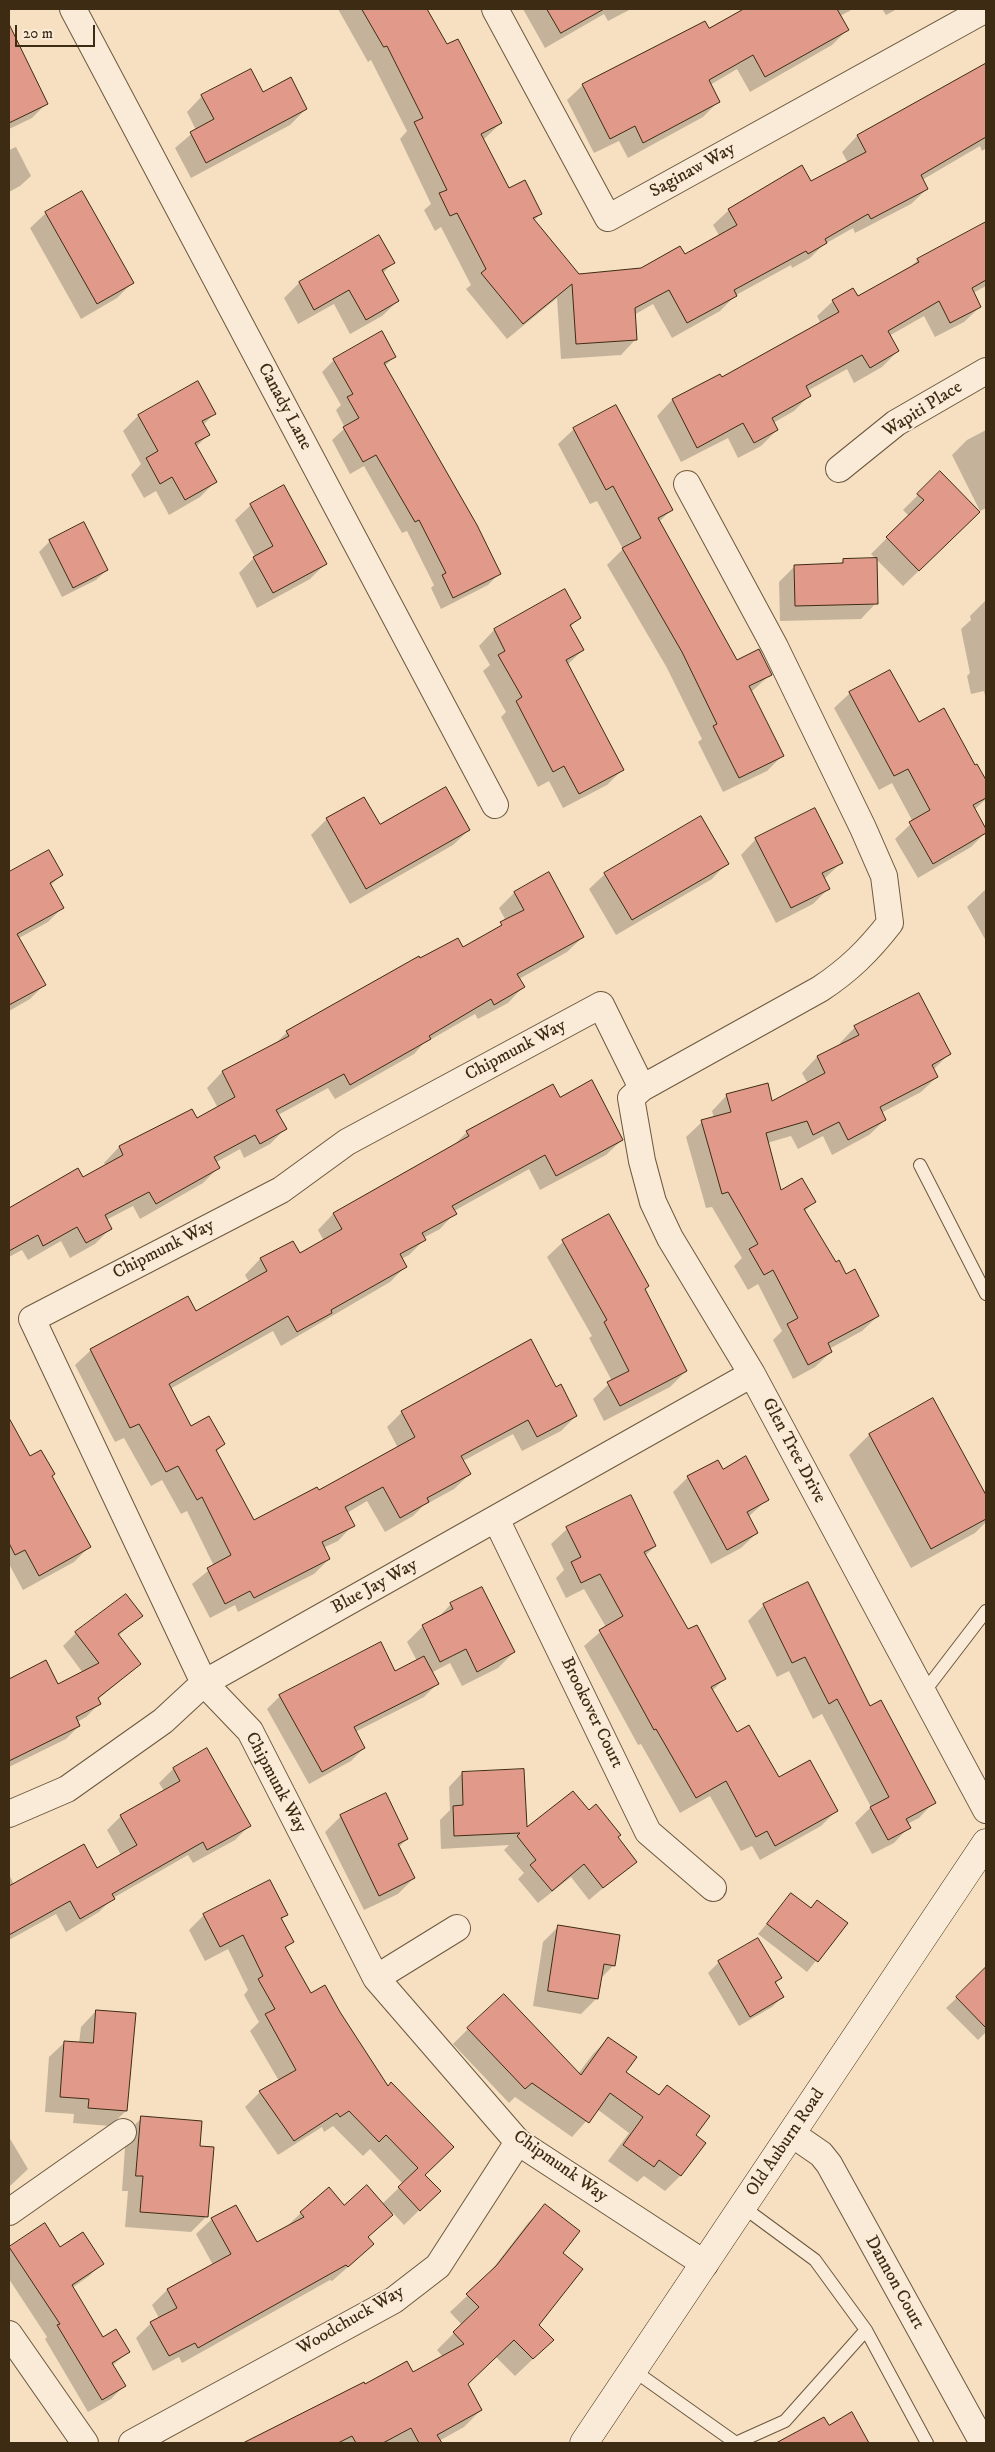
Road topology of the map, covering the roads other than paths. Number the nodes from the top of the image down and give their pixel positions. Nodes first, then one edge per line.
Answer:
1 (73, 9) edge
2 (495, 9) edge
3 (986, 9) edge
4 (986, 371) edge
5 (839, 469) dead end
6 (687, 484) dead end
7 (495, 805) dead end
8 (642, 1088) junction
9 (920, 1165) dead end
10 (986, 1294) edge
11 (752, 1374) junction
12 (496, 1519) junction
13 (986, 1611) edge
14 (204, 1683) junction
15 (924, 1692) junction
16 (986, 1810) edge
17 (9, 1814) edge
18 (986, 1843) edge
19 (712, 1888) dead end
20 (457, 1928) dead end
21 (376, 1978) junction
22 (124, 2132) dead end
23 (792, 2134) junction
24 (518, 2142) junction
25 (743, 2207) junction
26 (9, 2212) edge
27 (705, 2264) junction
28 (866, 2330) junction
29 (9, 2334) edge
30 (633, 2370) junction
31 (85, 2443) edge
32 (132, 2443) edge
33 (584, 2443) edge
34 (927, 2443) edge
35 (983, 2443) edge

1 - 7 street, Canady Lane
2 - 3 street, Saginaw Way
4 - 5 street, Wapiti Place
6 - 8 street
8 - 11 street, Glen Tree Drive
8 - 14 street, Chipmunk Way
9 - 10 lane
11 - 12 street, Blue Jay Way
11 - 15 street, Glen Tree Drive
12 - 14 street, Blue Jay Way
12 - 19 street, Brookover Court
13 - 15 lane
14 - 17 street, Blue Jay Way
14 - 21 street, Chipmunk Way
15 - 16 street, Glen Tree Drive
18 - 23 main road, Old Auburn Road
20 - 21 street
21 - 24 street, Chipmunk Way
22 - 26 street
23 - 25 main road, Old Auburn Road
23 - 35 street, Dannon Court
24 - 27 street, Chipmunk Way
24 - 32 street, Woodchuck Way
25 - 27 main road, Old Auburn Road
25 - 28 lane
27 - 30 main road, Old Auburn Road
28 - 30 lane
28 - 34 lane
29 - 31 street
30 - 33 main road, Old Auburn Road

